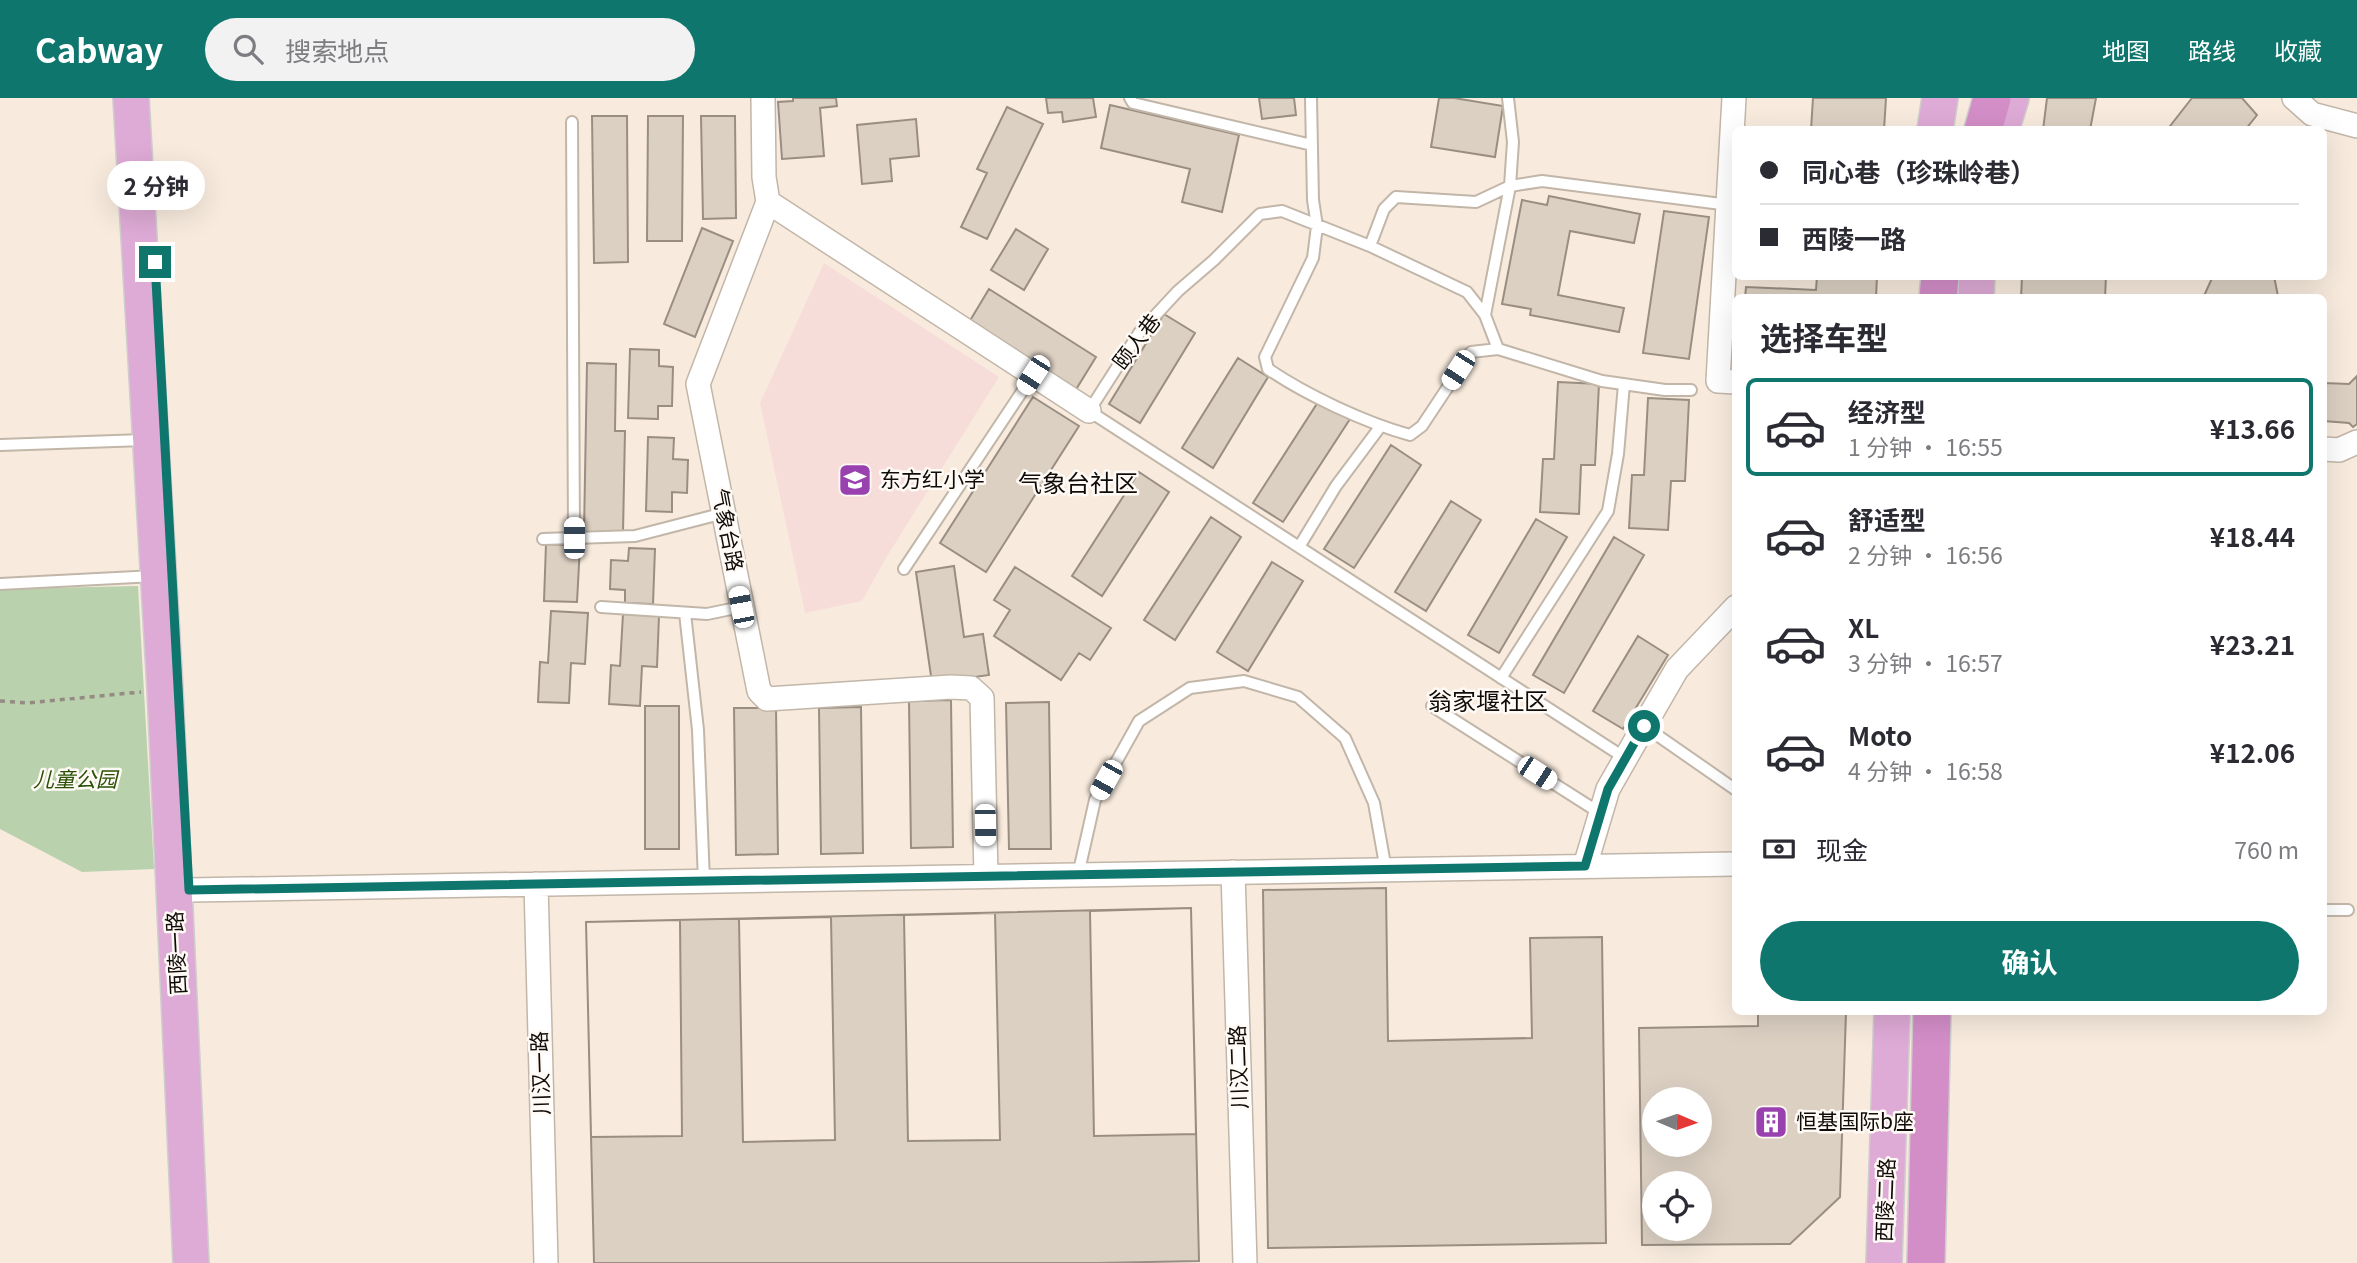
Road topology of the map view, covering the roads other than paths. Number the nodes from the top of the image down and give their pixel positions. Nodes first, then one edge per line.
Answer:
1 (131, 98) edge
2 (146, 98) edge
3 (764, 98) edge
4 (1130, 98) edge
5 (1311, 98) edge
6 (1508, 98) edge
7 (1734, 98) edge
8 (1940, 98) edge
9 (1969, 98) edge
10 (1992, 98) edge
11 (2011, 98) edge
12 (2294, 98) edge
13 (572, 122) dead end
14 (2357, 125) edge
15 (1733, 126) edge
16 (1936, 126) edge
17 (1963, 126) edge
18 (1984, 126) edge
19 (2002, 126) edge
20 (1732, 141) edge
21 (1312, 145) junction
22 (1510, 186) junction
23 (768, 202) junction
24 (1729, 205) junction
25 (1317, 226) junction
26 (1370, 246) junction
27 (1485, 315) junction
28 (1498, 349) junction
29 (1033, 375) junction
30 (1732, 382) edge
31 (1624, 384) junction
32 (1691, 390) dead end
33 (1089, 411) junction
34 (1380, 427) junction
35 (151, 440) junction
36 (2357, 442) edge
37 (0, 445) edge
38 (2327, 449) edge
39 (724, 513) junction
40 (574, 538) junction
41 (543, 539) dead end
42 (1299, 547) junction
43 (904, 569) dead end
44 (158, 576) junction
45 (0, 584) edge
46 (601, 607) dead end
47 (741, 607) junction
48 (1732, 611) edge
49 (685, 613) junction
50 (1501, 678) junction
51 (1432, 706) dead end
52 (1644, 726) junction
53 (1625, 758) junction
54 (1732, 787) edge
55 (1600, 813) junction
56 (1732, 864) edge
57 (1585, 866) junction
58 (1386, 870) junction
59 (1233, 872) junction
60 (1078, 875) junction
61 (986, 876) junction
62 (704, 881) junction
63 (536, 884) junction
64 (189, 890) junction
65 (2327, 910) edge
66 (2348, 910) dead end
67 (1892, 1015) edge
68 (1907, 1015) edge
69 (1932, 1015) edge
70 (1945, 1015) edge
71 (191, 1263) edge
72 (205, 1263) edge
73 (546, 1263) edge
74 (1245, 1263) edge
75 (1884, 1263) edge
76 (1903, 1263) edge
77 (1926, 1263) edge
78 (1942, 1263) edge

1 - 35 main road, 西陵一路
2 - 64 main road, 西陵一路
3 - 23 street, 气象台路
4 - 21 lane
5 - 21 lane
6 - 22 lane
7 - 15 street
8 - 16 main road
9 - 17 highway
10 - 18 highway
11 - 19 main road
12 - 14 street
13 - 40 lane
20 - 24 street
21 - 25 lane
22 - 24 lane
22 - 26 lane
22 - 27 lane
23 - 29 street
23 - 39 street, 气象台路
24 - 30 street
25 - 26 lane, 颐人巷
25 - 33 lane, 颐人巷
25 - 34 lane
26 - 27 lane, 颐人巷
27 - 28 lane, 颐人巷
28 - 31 lane
28 - 34 lane
29 - 33 street
29 - 43 lane
31 - 32 lane
31 - 50 lane
33 - 42 lane
34 - 42 lane
35 - 37 lane
35 - 44 main road, 西陵一路
36 - 38 street
39 - 40 lane
39 - 47 street, 气象台路
40 - 41 lane
42 - 50 lane
44 - 45 lane
44 - 71 main road, 西陵一路
46 - 49 lane
47 - 49 lane
47 - 61 street, 气象台路
48 - 52 street
49 - 62 lane
50 - 53 lane
51 - 55 lane
52 - 53 street
52 - 54 lane
53 - 55 street
55 - 57 street
56 - 57 street
57 - 58 street
58 - 59 street
58 - 60 lane
59 - 60 street
59 - 74 street, 川汉二路
60 - 61 street
61 - 62 street
62 - 63 street
63 - 64 street
63 - 73 street, 川汉一路
64 - 72 main road, 西陵一路
65 - 66 lane
67 - 75 main road, 西陵二路
68 - 76 highway
69 - 77 highway
70 - 78 main road

